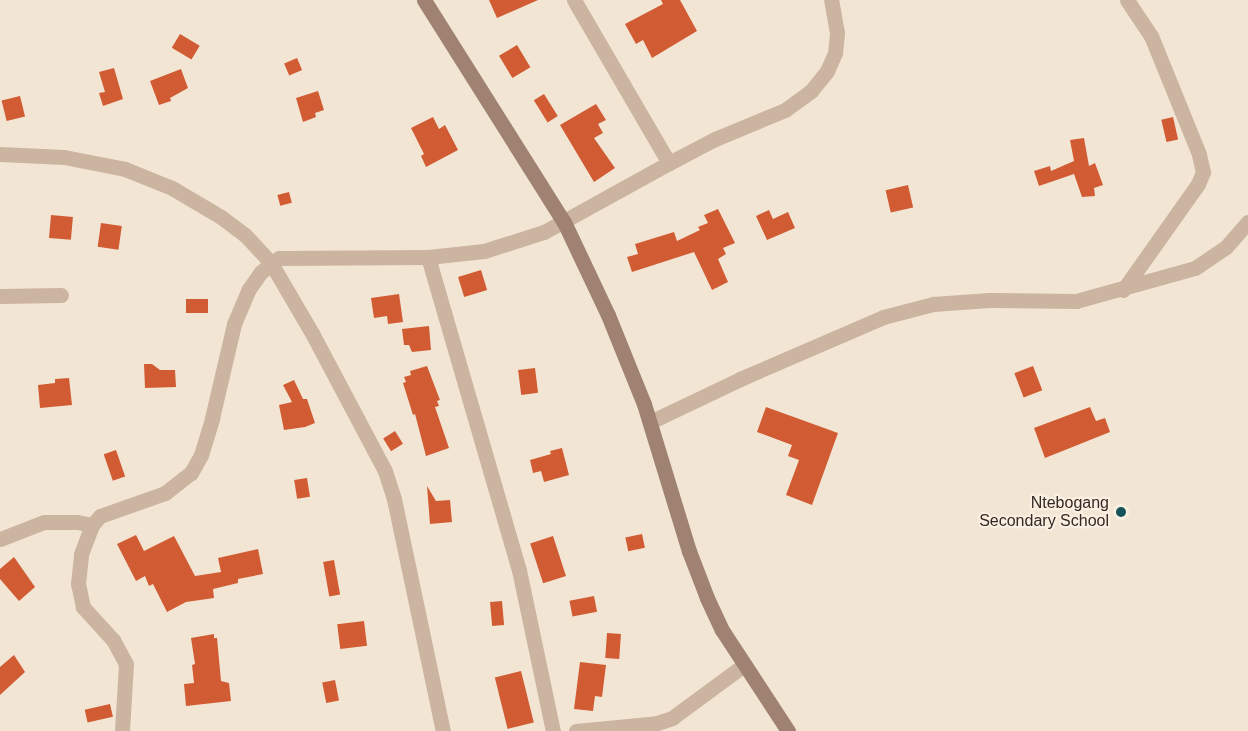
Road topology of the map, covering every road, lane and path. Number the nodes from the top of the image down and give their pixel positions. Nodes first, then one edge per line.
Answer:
1 (424, 0) edge
2 (574, 0) edge
3 (831, 0) edge
4 (1127, 0) edge
5 (0, 154) edge
6 (669, 163) junction
7 (564, 222) junction
8 (1248, 222) edge
9 (428, 257) junction
10 (271, 263) junction
11 (1123, 290) junction
12 (61, 295) dead end
13 (0, 296) edge
14 (650, 422) junction
15 (92, 525) junction
16 (0, 539) edge
17 (744, 665) junction
18 (122, 731) edge
19 (443, 731) edge
20 (554, 731) edge
21 (576, 731) edge
22 (788, 731) edge

1 - 7 street
2 - 6 street
3 - 6 street
4 - 11 street
5 - 10 street
6 - 7 street
7 - 9 street
7 - 14 street
8 - 11 street
9 - 10 street
9 - 20 street
10 - 15 street
10 - 19 street
11 - 14 street
12 - 13 street
14 - 17 street
15 - 16 street
15 - 18 street
17 - 21 street
17 - 22 street

